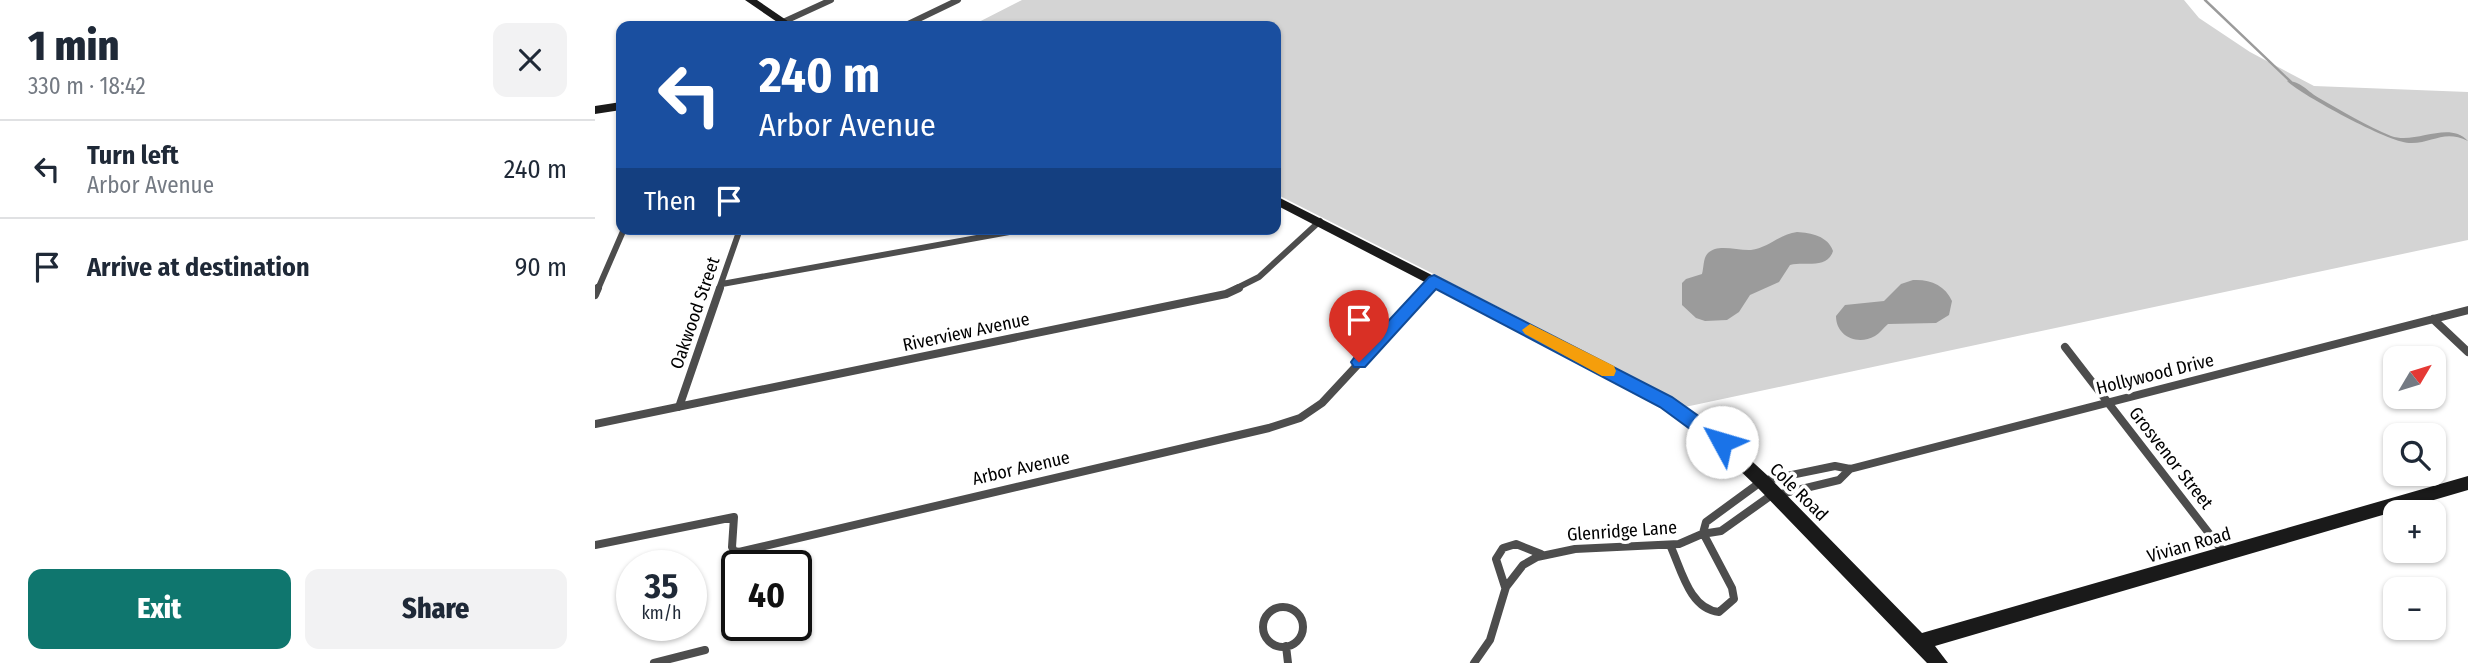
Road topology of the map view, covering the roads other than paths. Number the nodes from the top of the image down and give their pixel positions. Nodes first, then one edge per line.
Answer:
1 (750, 0) edge
2 (831, 0) edge
3 (958, 0) edge
4 (782, 21) edge
5 (792, 21) edge
6 (914, 21) edge
7 (616, 107) edge
8 (595, 110) edge
9 (1281, 202) edge
10 (1319, 221) junction
11 (621, 235) edge
12 (738, 235) edge
13 (993, 235) edge
14 (1434, 281) junction
15 (722, 284) junction
16 (595, 295) edge
17 (2468, 310) edge
18 (2433, 319) junction
19 (2065, 347) dead end
20 (2468, 352) edge
21 (2108, 402) junction
22 (680, 407) junction
23 (595, 424) edge
24 (1850, 469) junction
25 (1762, 481) junction
26 (2468, 484) edge
27 (1774, 494) junction
28 (1703, 533) junction
29 (595, 545) edge
30 (1670, 545) junction
31 (1541, 554) junction
32 (2226, 555) junction
33 (1505, 587) junction
34 (1920, 642) junction
35 (1286, 646) junction
36 (705, 650) dead end
37 (654, 663) edge
38 (1288, 663) edge
39 (1474, 663) edge
40 (1939, 663) edge

1 - 4 street
2 - 5 street
3 - 6 street
7 - 8 street
9 - 10 street, Cole Road
10 - 14 street, Cole Road
10 - 22 street, Riverview Avenue
11 - 16 street
12 - 15 street, Oakwood Street
13 - 15 street
14 - 25 street, Cole Road
14 - 29 street, Arbor Avenue
15 - 22 street, Oakwood Street
17 - 18 street, Hollywood Drive
18 - 20 street
18 - 21 street, Hollywood Drive
19 - 21 street, Grosvenor Street
21 - 24 street, Hollywood Drive
21 - 32 street, Grosvenor Street
22 - 23 street, Riverview Avenue
24 - 25 street, Hollywood Drive
24 - 27 street, Hollywood Drive
25 - 27 street, Cole Road
25 - 28 street, Glenridge Lane
26 - 32 street, Vivian Road
27 - 28 street, Glenridge Lane
27 - 34 street, Cole Road
28 - 30 street, Glenridge Lane
28 - 30 street
30 - 31 street, Glenridge Lane
31 - 33 street, Glenridge Lane
31 - 33 street, Glenridge Lane
32 - 34 street, Vivian Road
33 - 39 street, Glenridge Lane
34 - 40 street, Cole Road
35 - 35 street
35 - 38 street
36 - 37 street

